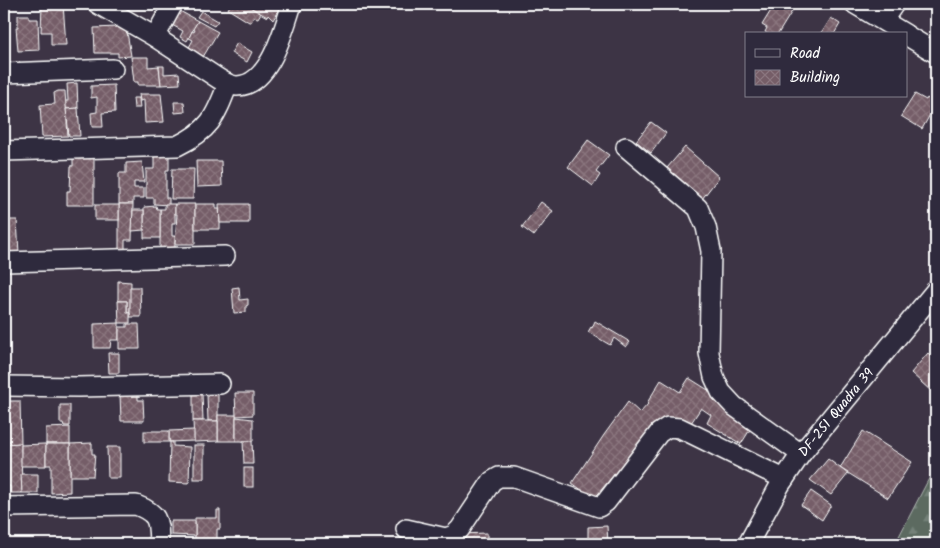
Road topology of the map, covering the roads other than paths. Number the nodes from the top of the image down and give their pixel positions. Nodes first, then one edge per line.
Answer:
1 (98, 4) edge
2 (173, 4) edge
3 (292, 4) edge
4 (855, 4) edge
5 (894, 4) edge
6 (883, 20) junction
7 (902, 32) edge
8 (908, 36) edge
9 (155, 37) junction
10 (936, 53) edge
11 (113, 69) dead end
12 (4, 74) edge
13 (228, 84) junction
14 (626, 147) dead end
15 (4, 151) edge
16 (225, 256) dead end
17 (4, 262) edge
18 (936, 290) edge
19 (220, 384) dead end
20 (4, 386) edge
21 (800, 454) junction
22 (784, 479) junction
23 (4, 507) edge
24 (406, 529) dead end
25 (159, 544) edge
26 (748, 544) edge

1 - 9 street
2 - 9 street
3 - 13 street
4 - 6 street
5 - 6 street
6 - 7 street
8 - 10 street
9 - 13 street
11 - 12 street
13 - 15 street
14 - 21 street
16 - 17 street
18 - 21 street, DF-251 Quadra 39
19 - 20 street
21 - 22 street, DF-251 Quadra 39
22 - 24 street
22 - 26 street, DF-251 Quadra 39
23 - 25 street

